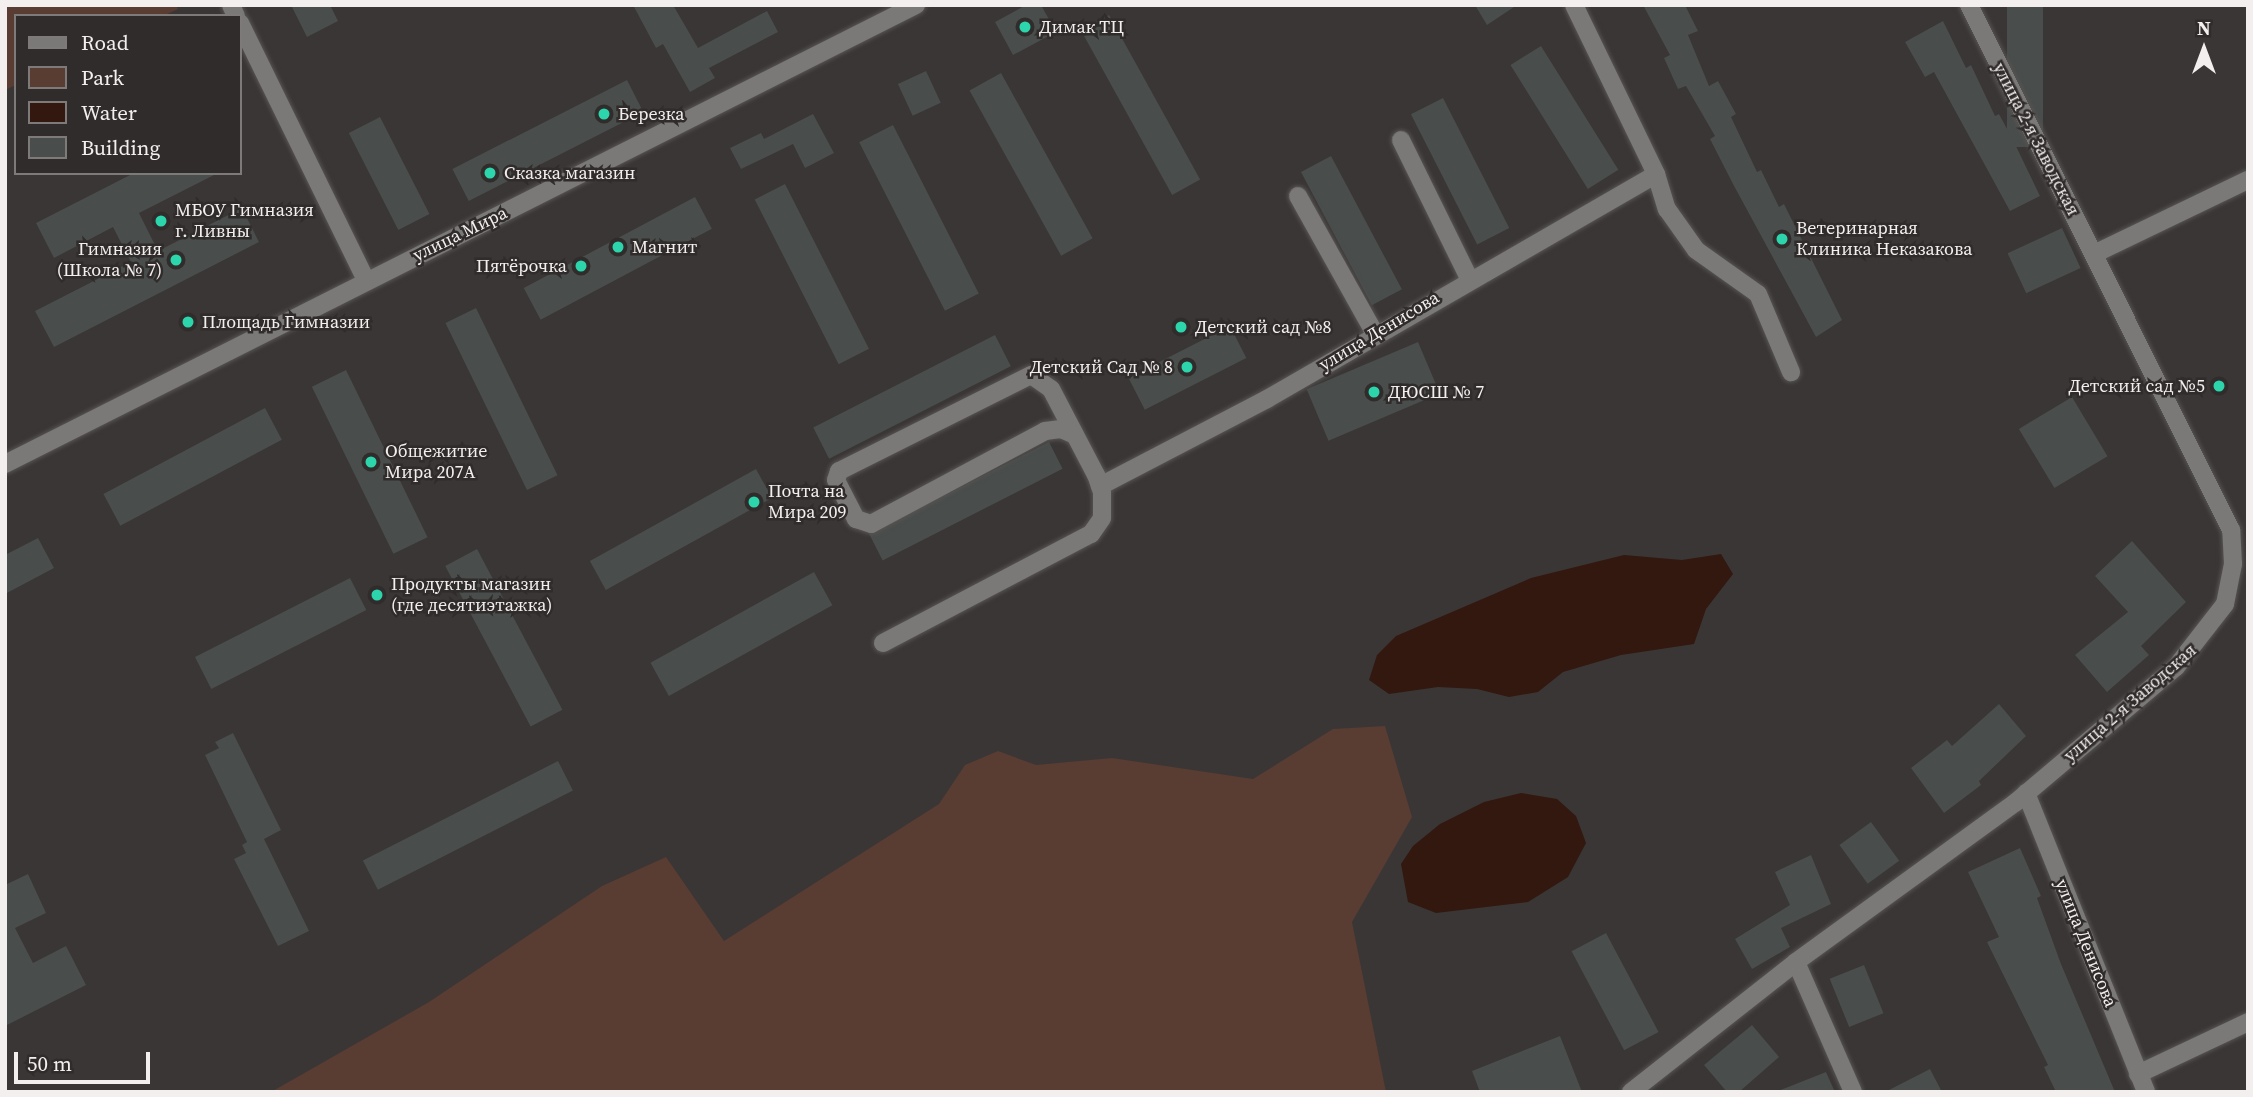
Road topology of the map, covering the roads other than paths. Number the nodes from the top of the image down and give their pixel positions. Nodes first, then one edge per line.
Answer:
1 (916, 5) edge
2 (1574, 5) edge
3 (1969, 5) edge
4 (242, 27) edge
5 (1401, 140) dead end
6 (1656, 174) junction
7 (2248, 180) edge
8 (1298, 196) dead end
9 (2094, 254) junction
10 (1469, 278) junction
11 (366, 280) junction
12 (1375, 334) junction
13 (1791, 372) dead end
14 (1058, 404) junction
15 (1045, 431) junction
16 (1074, 435) junction
17 (5, 464) edge
18 (1100, 486) junction
19 (883, 643) dead end
20 (2026, 793) junction
21 (1796, 962) junction
22 (2248, 1022) edge
23 (2138, 1074) junction
24 (1632, 1092) edge
25 (1853, 1092) edge
26 (2146, 1092) edge

1 - 11 street, улица Мира
2 - 6 street
3 - 9 street, улица 2-я Заводская
4 - 11 street
5 - 10 street
6 - 10 street, улица Денисова
6 - 13 street
7 - 9 street
8 - 12 street
9 - 20 street, улица 2-я Заводская
10 - 12 street, улица Денисова
11 - 17 street, улица Мира
12 - 18 street, улица Денисова
14 - 15 street
14 - 15 street
14 - 16 street
15 - 16 street
16 - 18 street
18 - 19 street
20 - 21 street, улица 2-я Заводская
20 - 23 street, улица Денисова
21 - 24 street, улица 2-я Заводская
21 - 25 street
22 - 23 street
23 - 26 street, улица Денисова

